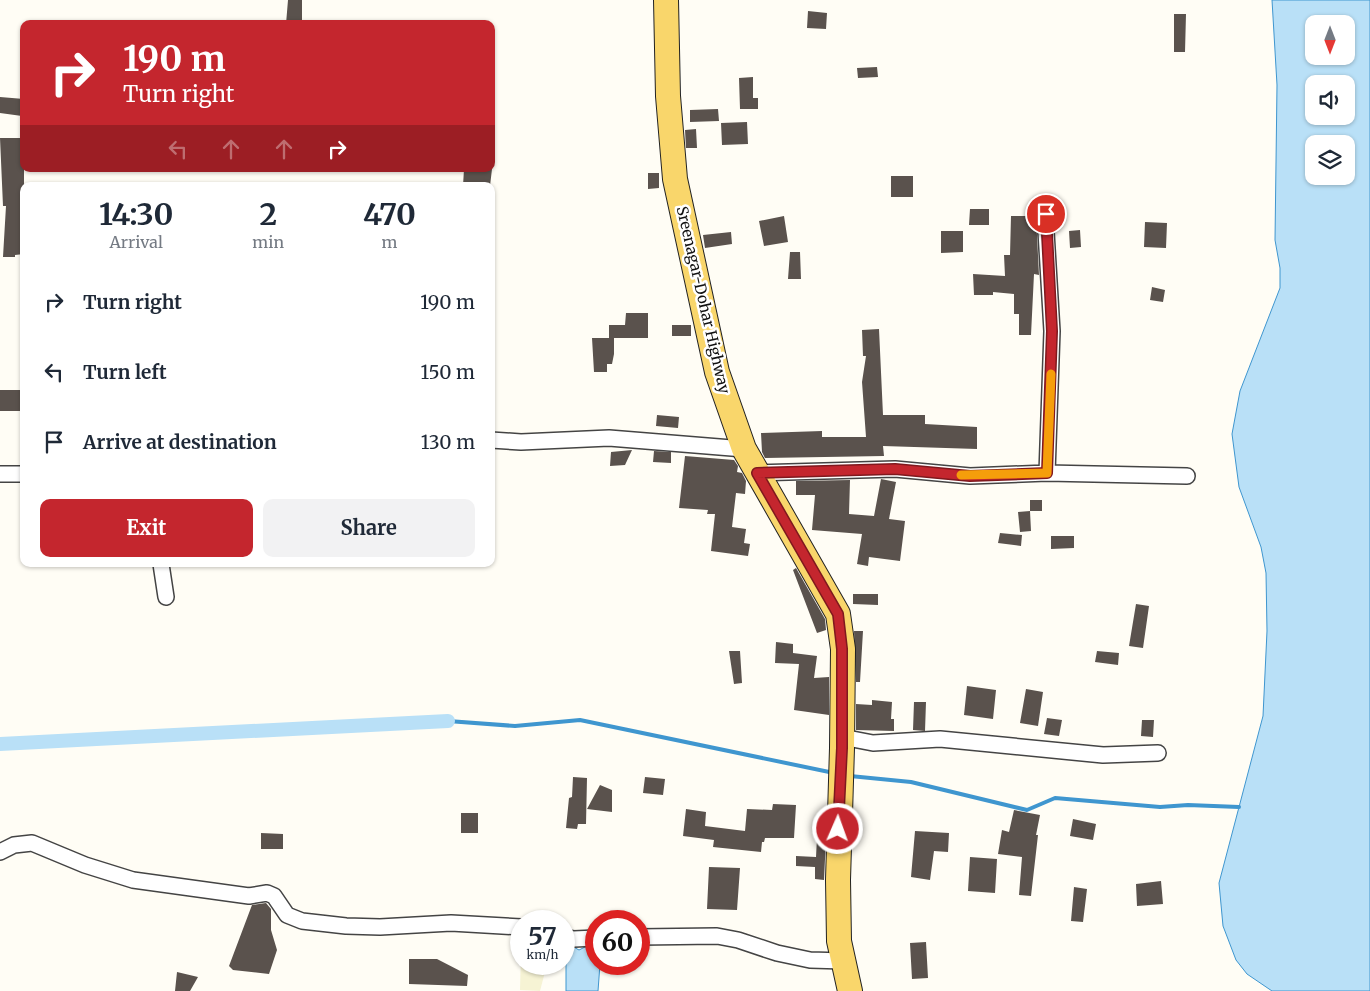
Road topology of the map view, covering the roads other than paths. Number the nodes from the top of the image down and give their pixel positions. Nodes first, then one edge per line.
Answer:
1 (666, 0) edge
2 (1046, 214) dead end
3 (495, 440) edge
4 (744, 449) junction
5 (757, 473) junction
6 (1047, 473) junction
7 (0, 474) edge
8 (20, 474) edge
9 (1187, 476) dead end
10 (161, 567) edge
11 (166, 597) dead end
12 (842, 742) junction
13 (1158, 753) dead end
14 (0, 852) edge
15 (510, 926) edge
16 (650, 937) edge
17 (844, 961) junction
18 (850, 991) edge

1 - 4 main road, Sreenagar-Dohar Highway
2 - 6 street
3 - 4 street
4 - 5 main road, Sreenagar-Dohar Highway
5 - 6 street
5 - 12 main road, Sreenagar-Dohar Highway
6 - 9 street
7 - 8 street
10 - 11 street
12 - 13 street
12 - 17 main road, Sreenagar-Dohar Highway
14 - 15 street
16 - 17 street
17 - 18 main road, Sreenagar-Dohar Highway

